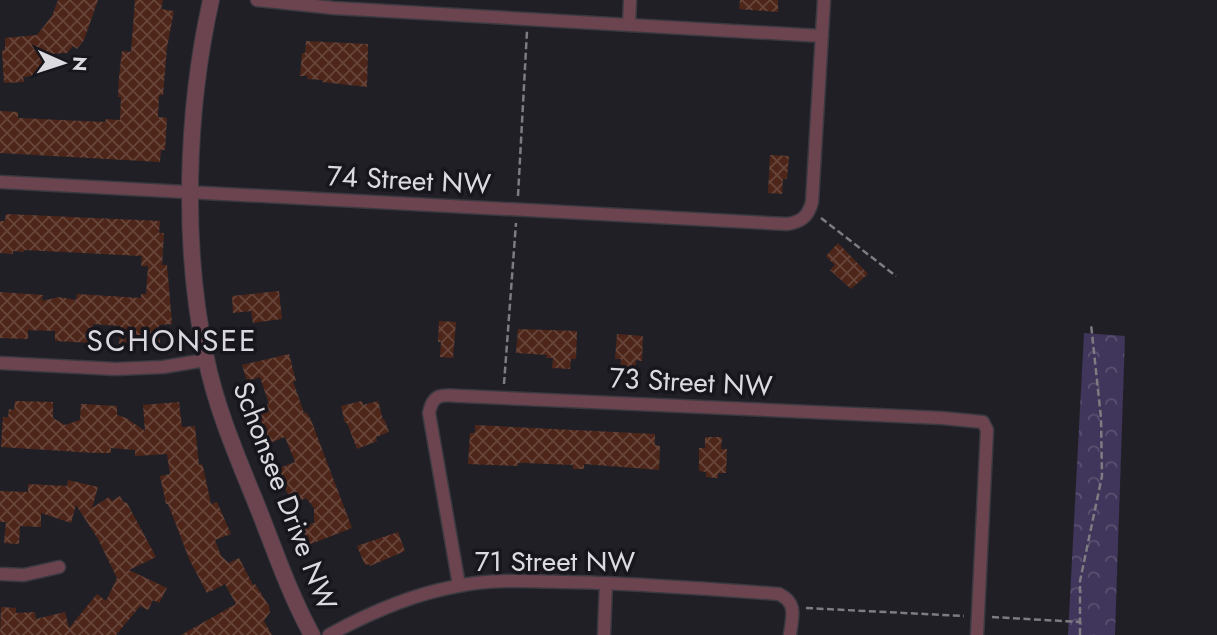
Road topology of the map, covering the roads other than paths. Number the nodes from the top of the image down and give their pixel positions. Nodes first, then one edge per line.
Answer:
1 (211, 0) edge
2 (257, 0) edge
3 (630, 0) edge
4 (824, 0) edge
5 (629, 25) junction
6 (822, 36) junction
7 (0, 182) edge
8 (191, 192) junction
9 (206, 360) junction
10 (0, 363) edge
11 (59, 567) dead end
12 (0, 574) edge
13 (606, 583) junction
14 (459, 586) junction
15 (313, 635) edge
16 (329, 635) edge
17 (604, 635) edge
18 (790, 635) edge
19 (977, 635) edge

1 - 8 street, Schonsee Drive NW
2 - 5 street
3 - 5 street
4 - 6 street
5 - 6 street
6 - 8 street, 74 Street NW
7 - 8 street, 74 Street NW
8 - 9 street, Schonsee Drive NW
9 - 10 street
9 - 15 street, Schonsee Drive NW
11 - 12 street
13 - 14 street, 71 Street NW
13 - 17 street
13 - 18 street, 71 Street NW
14 - 16 street, 71 Street NW
14 - 19 street, 73 Street NW

